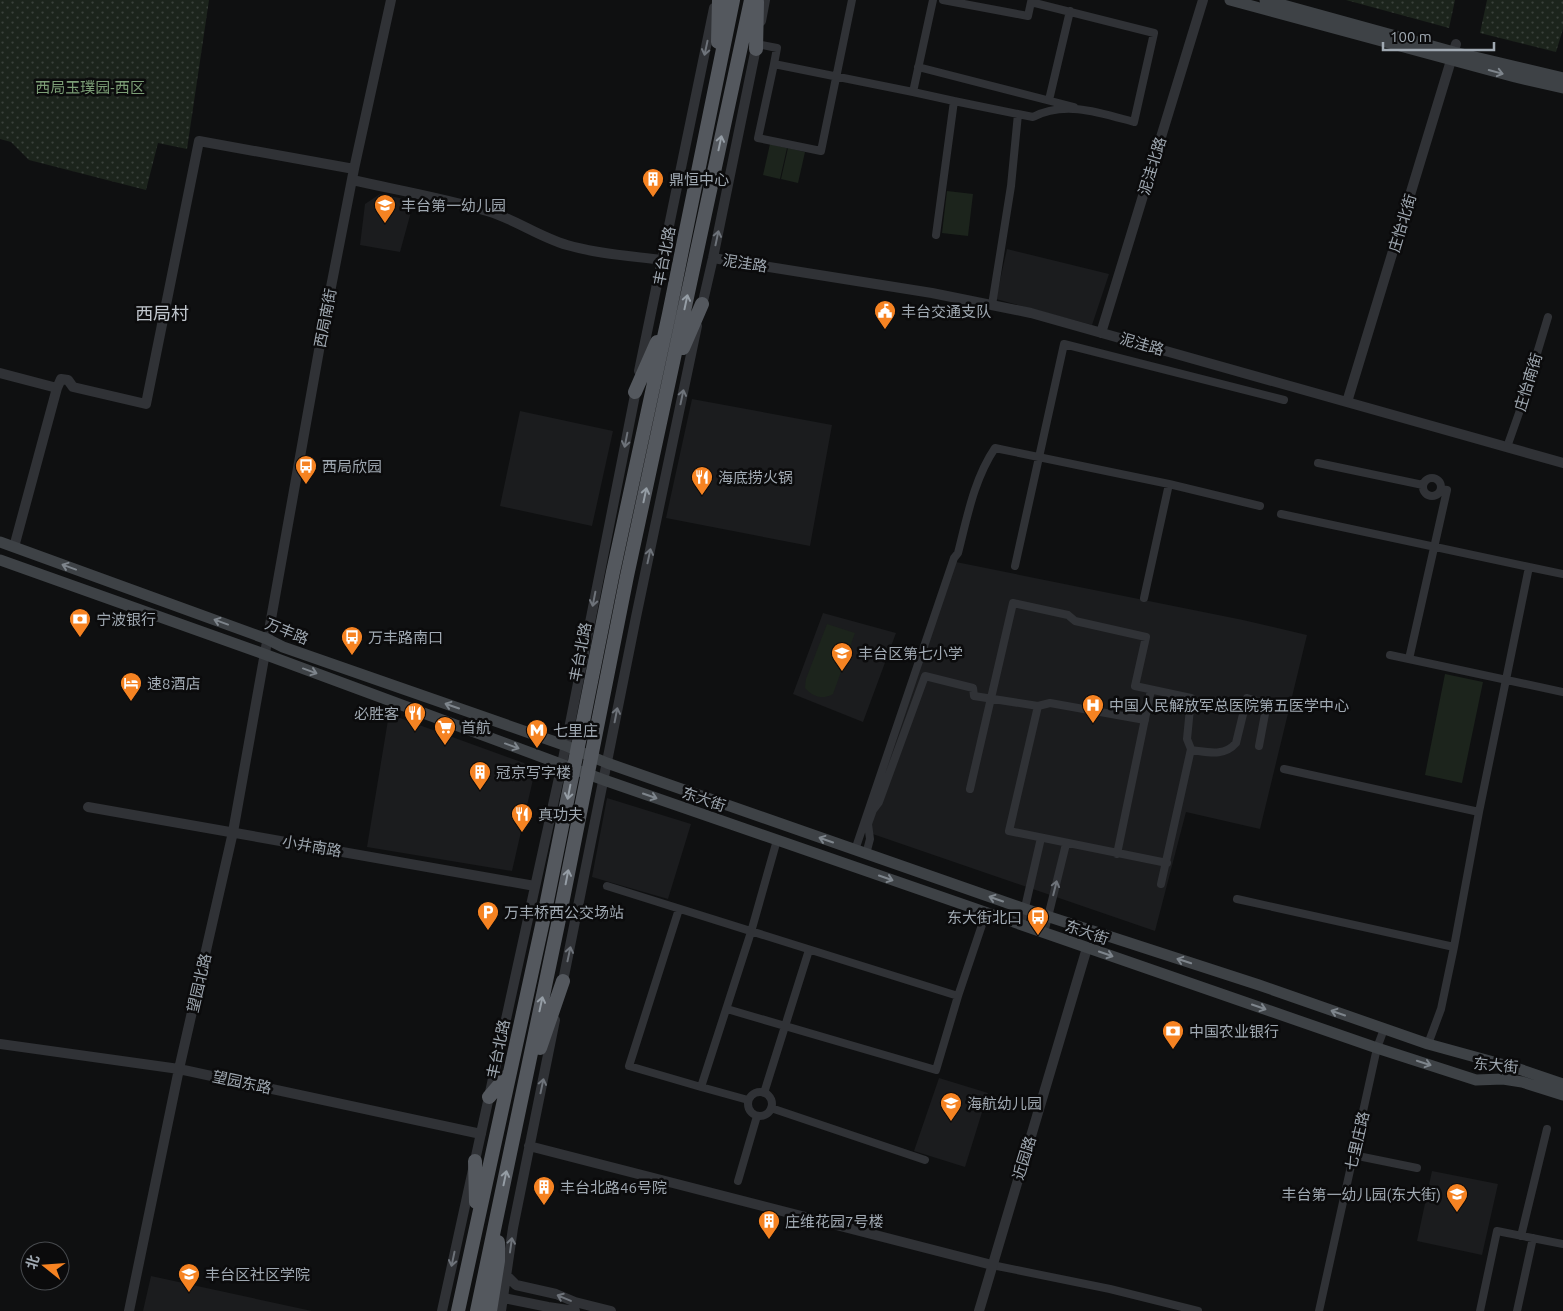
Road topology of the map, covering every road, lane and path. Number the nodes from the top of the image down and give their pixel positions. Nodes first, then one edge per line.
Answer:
1 (391, 0) edge
2 (717, 0) edge
3 (733, 0) edge
4 (751, 0) edge
5 (757, 0) edge
6 (765, 0) edge
7 (852, 0) edge
8 (933, 0) edge
9 (943, 0) edge
10 (1203, 0) edge
11 (1230, 0) edge
12 (1265, 0) edge
13 (1070, 11) junction
14 (756, 46) junction
15 (1454, 52) junction
16 (774, 64) junction
17 (918, 67) junction
18 (718, 74) junction
19 (837, 77) junction
20 (1563, 78) edge
21 (1563, 88) edge
22 (913, 92) junction
23 (1048, 100) junction
24 (954, 101) junction
25 (1081, 108) junction
26 (1018, 114) junction
27 (353, 174) junction
28 (936, 235) dead end
29 (713, 258) junction
30 (662, 260) junction
31 (702, 304) junction
32 (992, 305) junction
33 (669, 314) junction
34 (1548, 317) dead end
35 (1101, 333) junction
36 (0, 373) edge
37 (670, 376) junction
38 (57, 388) junction
39 (635, 392) junction
40 (1284, 400) dead end
41 (1347, 402) junction
42 (1507, 447) junction
43 (1040, 456) junction
44 (1318, 462) dead end
45 (1563, 463) edge
46 (1169, 484) junction
47 (1424, 485) junction
48 (1441, 489) junction
49 (1260, 506) dead end
50 (1281, 514) dead end
51 (0, 542) edge
52 (14, 547) junction
53 (1434, 547) junction
54 (0, 560) edge
55 (1015, 566) dead end
56 (1529, 567) junction
57 (1563, 574) edge
58 (1144, 598) dead end
59 (267, 638) junction
60 (264, 654) junction
61 (1390, 655) dead end
62 (1410, 659) junction
63 (1506, 680) junction
64 (1151, 690) junction
65 (1563, 692) edge
66 (991, 698) junction
67 (1038, 706) junction
68 (1145, 720) junction
69 (564, 746) junction
70 (1259, 746) dead end
71 (1191, 750) junction
72 (607, 763) junction
73 (562, 764) junction
74 (1284, 769) dead end
75 (604, 780) junction
76 (970, 789) dead end
77 (88, 807) dead end
78 (1479, 812) junction
79 (233, 832) junction
80 (546, 838) junction
81 (1041, 838) junction
82 (777, 840) junction
83 (1066, 844) junction
84 (860, 852) junction
85 (1117, 854) junction
86 (1167, 863) junction
87 (586, 866) junction
88 (1161, 884) dead end
89 (535, 886) junction
90 (607, 886) dead end
91 (1237, 899) dead end
92 (679, 909) junction
93 (1025, 909) junction
94 (986, 913) junction
95 (1048, 916) junction
96 (1021, 925) junction
97 (751, 932) junction
98 (1044, 933) junction
99 (1454, 947) junction
100 (1087, 948) junction
101 (809, 950) junction
102 (563, 981) junction
103 (958, 996) junction
104 (727, 1009) junction
105 (785, 1027) junction
106 (1384, 1029) junction
107 (0, 1044) edge
108 (1428, 1044) junction
109 (1377, 1048) junction
110 (1481, 1059) junction
111 (179, 1069) junction
112 (509, 1074) junction
113 (1481, 1080) junction
114 (1563, 1084) edge
115 (701, 1087) junction
116 (764, 1093) junction
117 (1563, 1095) edge
118 (489, 1097) junction
119 (748, 1100) junction
120 (521, 1103) junction
121 (771, 1108) junction
122 (757, 1116) junction
123 (1547, 1129) dead end
124 (481, 1134) junction
125 (529, 1146) junction
126 (1354, 1155) junction
127 (475, 1160) junction
128 (925, 1160) dead end
129 (1417, 1168) dead end
130 (738, 1181) dead end
131 (500, 1205) junction
132 (477, 1222) junction
133 (1521, 1236) junction
134 (1532, 1238) junction
135 (1563, 1244) edge
136 (992, 1265) junction
137 (507, 1276) junction
138 (504, 1298) junction
139 (130, 1311) edge
140 (442, 1311) edge
141 (458, 1311) edge
142 (477, 1311) edge
143 (490, 1311) edge
144 (502, 1311) edge
145 (575, 1311) edge
146 (611, 1311) edge
147 (979, 1311) edge
148 (1198, 1311) edge
149 (1318, 1311) edge
150 (1480, 1311) edge
151 (1517, 1311) edge

1 - 27 street, 西局南街
2 - 18 highway
2 -> 30 street, 丰台北路
3 - 18 highway, 丰台北路
37 -> 4 highway, 丰台北路
5 - 14 highway
6 - 14 street
7 - 19 street
8 - 17 street
9 - 13 street
10 - 35 street, 泥洼北路
11 - 15 main road
12 - 15 main road
13 - 23 street
13 - 25 street
14 - 16 street
29 -> 14 street
15 - 20 main road
15 -> 21 main road
15 - 41 street, 庄怡北街
16 - 19 street
16 - 19 street
17 - 22 street
17 - 23 street
18 - 33 highway, 丰台北路
19 - 22 street
22 - 24 street
23 - 25 street
24 - 26 street
24 - 28 street
25 - 26 street
26 - 32 street
27 - 30 street
27 - 38 street
27 - 59 street, 西局南街
29 - 31 street
29 - 32 street, 泥洼路
30 - 39 street, 丰台北路
31 - 37 highway
72 -> 31 street
32 - 35 street, 泥洼路
33 - 39 highway
33 -> 112 highway, 丰台北路
34 - 42 street, 庄怡南街
35 - 41 street, 泥洼路
36 - 38 street
120 -> 37 highway, 丰台北路
38 - 52 street
39 -> 69 street, 丰台北路
40 - 43 street
41 - 42 street, 泥洼路
42 - 45 street, 泥洼路
43 - 46 street
43 - 55 street
43 - 84 street
44 - 47 street
46 - 49 street
46 - 58 street
47 - 48 street
47 - 48 street
48 - 53 street
50 - 53 street
51 - 52 main road, 万丰路
59 -> 52 main road, 万丰路
53 - 56 street
53 - 62 street
54 - 60 main road, 万丰路
56 - 57 street
56 - 63 street
59 - 60 street, 西局南街
69 -> 59 main road, 万丰路
60 -> 73 main road, 万丰路
60 - 79 street, 望园北路
61 - 62 street
62 - 63 street
63 - 65 street
63 - 78 street
64 - 66 street
64 - 68 street
64 - 71 street
66 - 67 street
66 - 76 street
66 - 84 street
67 - 68 street
67 - 81 street
68 - 85 street
69 - 72 main road, 万丰路
69 - 73 street, 丰台北路
70 - 71 street
71 - 86 street
72 - 75 street
84 -> 72 main road, 东大街
73 - 75 main road, 万丰路
73 - 80 street, 丰台北路
74 - 78 street
75 -> 82 main road, 东大街
75 - 87 street
77 - 79 street, 小井南路
78 - 99 street
79 - 89 street, 小井南路
79 - 111 street, 望园北路
80 - 87 street
80 - 89 street, 丰台北路
81 - 83 street
81 - 93 street
82 -> 94 main road, 东大街
82 - 97 street
83 - 85 street
95 -> 83 street
93 -> 84 main road, 东大街
85 - 86 street
86 - 88 street
102 -> 87 street
89 - 118 street, 丰台北路
90 - 92 street
91 - 99 street
92 - 97 street
92 - 115 street
93 - 95 main road, 东大街
93 - 96 street
94 - 96 main road, 东大街
94 - 103 street
95 - 98 street
106 -> 95 main road, 东大街
96 - 98 main road, 东大街
97 - 101 street
97 - 104 street
98 - 100 main road, 东大街
99 - 108 street
100 -> 109 main road, 东大街
100 - 136 street, 近园路
101 - 103 street
101 - 105 street
102 - 120 highway
125 -> 102 street
103 - 105 street
104 - 105 street
104 - 115 street
105 - 116 street
106 - 108 main road, 东大街
106 - 109 street, 七里庄路
107 - 111 street, 望园东路
108 - 110 main road, 东大街
109 -> 113 main road, 东大街
109 - 126 street, 七里庄路
110 - 113 main road
110 - 114 main road, 东大街
111 - 124 street, 望园东路
111 - 139 street, 望园北路
112 - 118 highway
112 - 132 highway, 丰台北路
113 - 117 main road, 东大街
115 - 119 street
116 - 119 street
116 - 121 street
118 - 124 street, 丰台北路
119 - 122 street
131 -> 120 highway, 丰台北路
121 - 122 street
121 - 128 street
122 - 130 street
123 - 133 street
124 - 127 street, 丰台北路
125 - 136 street
137 -> 125 street
126 - 129 street
126 - 149 street, 七里庄路
127 - 132 highway
127 -> 140 street, 丰台北路
131 - 142 highway, 丰台北路
131 - 143 highway
132 - 141 highway, 丰台北路
133 - 134 street
133 - 150 street
134 - 135 street
134 - 151 street
136 - 147 street, 近园路
136 - 148 street
137 - 138 street
146 -> 137 street
138 - 144 street
138 - 145 street

